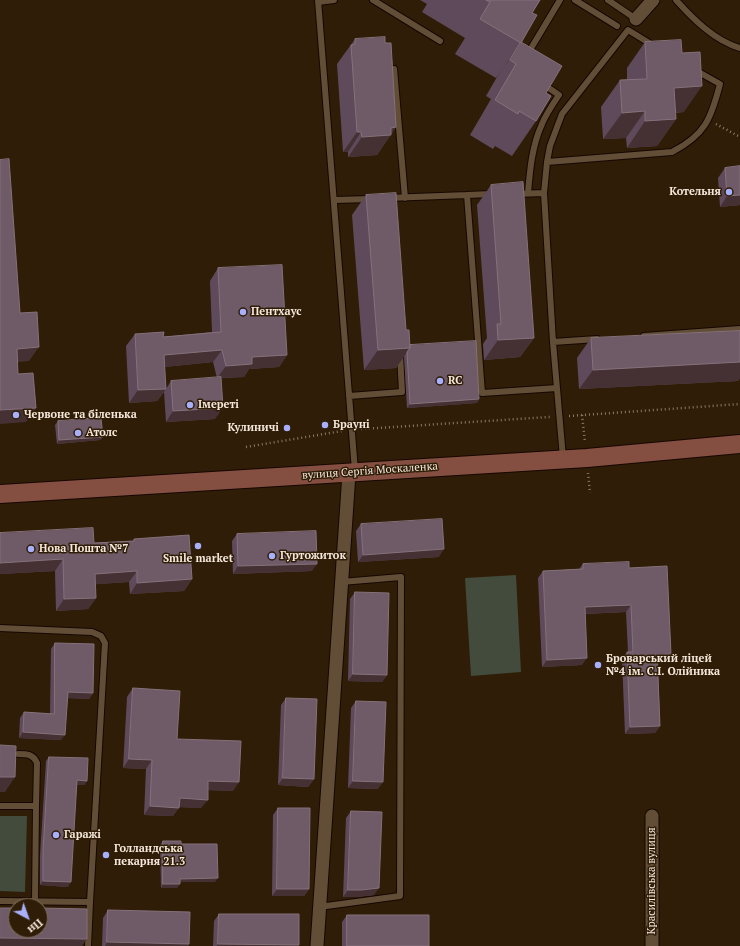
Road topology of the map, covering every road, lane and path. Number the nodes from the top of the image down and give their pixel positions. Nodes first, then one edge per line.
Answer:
1 (334, 0) edge
2 (373, 0) edge
3 (560, 0) edge
4 (575, 0) edge
5 (608, 0) edge
6 (653, 0) edge
7 (676, 0) edge
8 (318, 1) edge
9 (636, 19) joint
10 (617, 26) dead end
11 (440, 41) dead end
12 (740, 48) edge
13 (661, 49) edge
14 (523, 61) edge
15 (687, 65) edge
16 (394, 69) edge
17 (539, 81) edge
18 (709, 120) junction
19 (740, 137) edge
20 (547, 162) junction
21 (528, 193) junction
22 (544, 193) junction
23 (498, 194) edge
24 (513, 194) edge
25 (467, 195) junction
26 (384, 198) junction
27 (405, 198) junction
28 (334, 200) junction
29 (391, 206) edge
30 (740, 329) edge
31 (639, 336) edge
32 (600, 339) edge
33 (553, 342) junction
34 (399, 346) edge
35 (557, 388) junction
36 (349, 396) junction
37 (740, 404) edge
38 (560, 416) junction
39 (352, 430) junction
40 (740, 444) edge
41 (246, 446) dead end
42 (563, 459) junction
43 (352, 472) junction
44 (0, 494) edge
45 (341, 582) junction
46 (0, 628) edge
47 (18, 754) dead end
48 (0, 806) edge
49 (36, 806) junction
50 (652, 816) dead end
51 (34, 898) edge
52 (48, 901) edge
53 (90, 902) junction
54 (319, 907) junction
55 (88, 946) edge
56 (317, 946) edge
57 (652, 946) edge

1 - 8 lane
2 - 11 lane
3 - 14 lane
4 - 10 lane
5 - 9 lane
6 - 9 street
7 - 12 lane
8 - 28 lane
13 - 20 lane
15 - 18 lane
16 - 27 lane
17 - 21 lane
18 - 19 path
18 - 20 lane
20 - 22 lane
21 - 22 lane
21 - 24 lane
22 - 33 lane
23 - 25 lane
25 - 27 lane
25 - 35 lane
26 - 27 lane
26 - 28 lane
26 - 29 lane
28 - 36 lane
30 - 31 lane
32 - 33 lane
33 - 35 lane
34 - 36 lane
35 - 38 lane
36 - 39 lane
37 - 38 path
38 - 39 path
38 - 42 lane
39 - 41 path
39 - 43 lane
40 - 42 main road, вулиця Сергія Москаленка
42 - 43 main road, вулиця Сергія Москаленка
43 - 44 main road, вулиця Сергія Москаленка
43 - 45 street
45 - 54 street
45 - 54 lane
46 - 53 lane
47 - 49 lane
48 - 49 lane
49 - 51 lane
50 - 57 street, Красилівська вулиця
52 - 53 lane
53 - 55 lane
54 - 56 street

